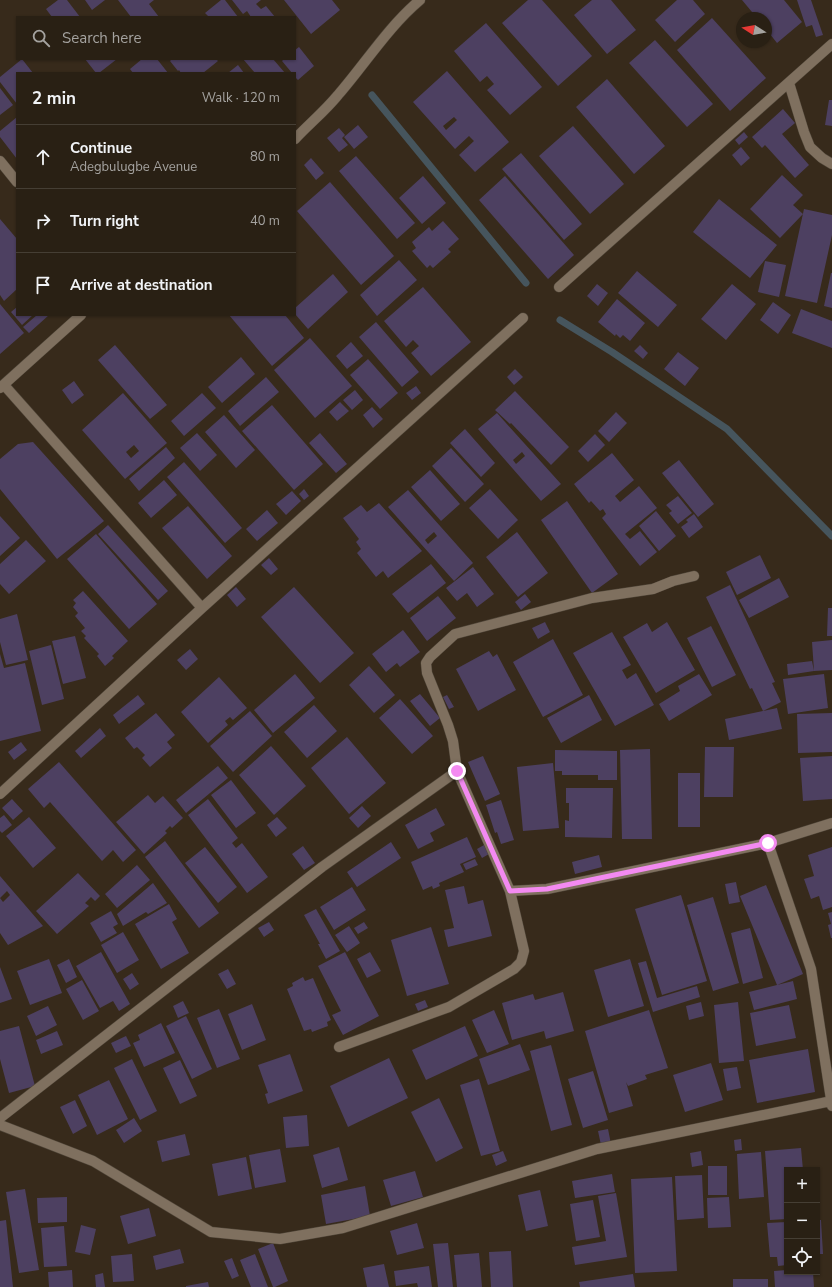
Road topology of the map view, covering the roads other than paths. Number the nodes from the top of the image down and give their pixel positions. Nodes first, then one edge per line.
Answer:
1 (420, 0) edge
2 (832, 44) edge
3 (789, 83) junction
4 (296, 138) edge
5 (0, 161) edge
6 (832, 164) edge
7 (16, 181) edge
8 (559, 287) dead end
9 (80, 316) edge
10 (523, 318) dead end
11 (2, 387) edge
12 (694, 576) dead end
13 (202, 608) junction
14 (457, 771) junction
15 (0, 794) edge
16 (832, 824) edge
17 (768, 843) junction
18 (510, 891) junction
19 (339, 1047) dead end
20 (832, 1101) edge
21 (832, 1107) edge
22 (0, 1118) edge
23 (0, 1125) edge

1 - 4 street
2 - 3 street
3 - 6 street
3 - 8 street
5 - 7 street
9 - 11 street
10 - 13 street
11 - 13 street
12 - 14 street
13 - 15 street
14 - 18 street
14 - 22 street
16 - 17 street
17 - 18 street
17 - 20 street
18 - 19 street
20 - 21 street
20 - 23 street

